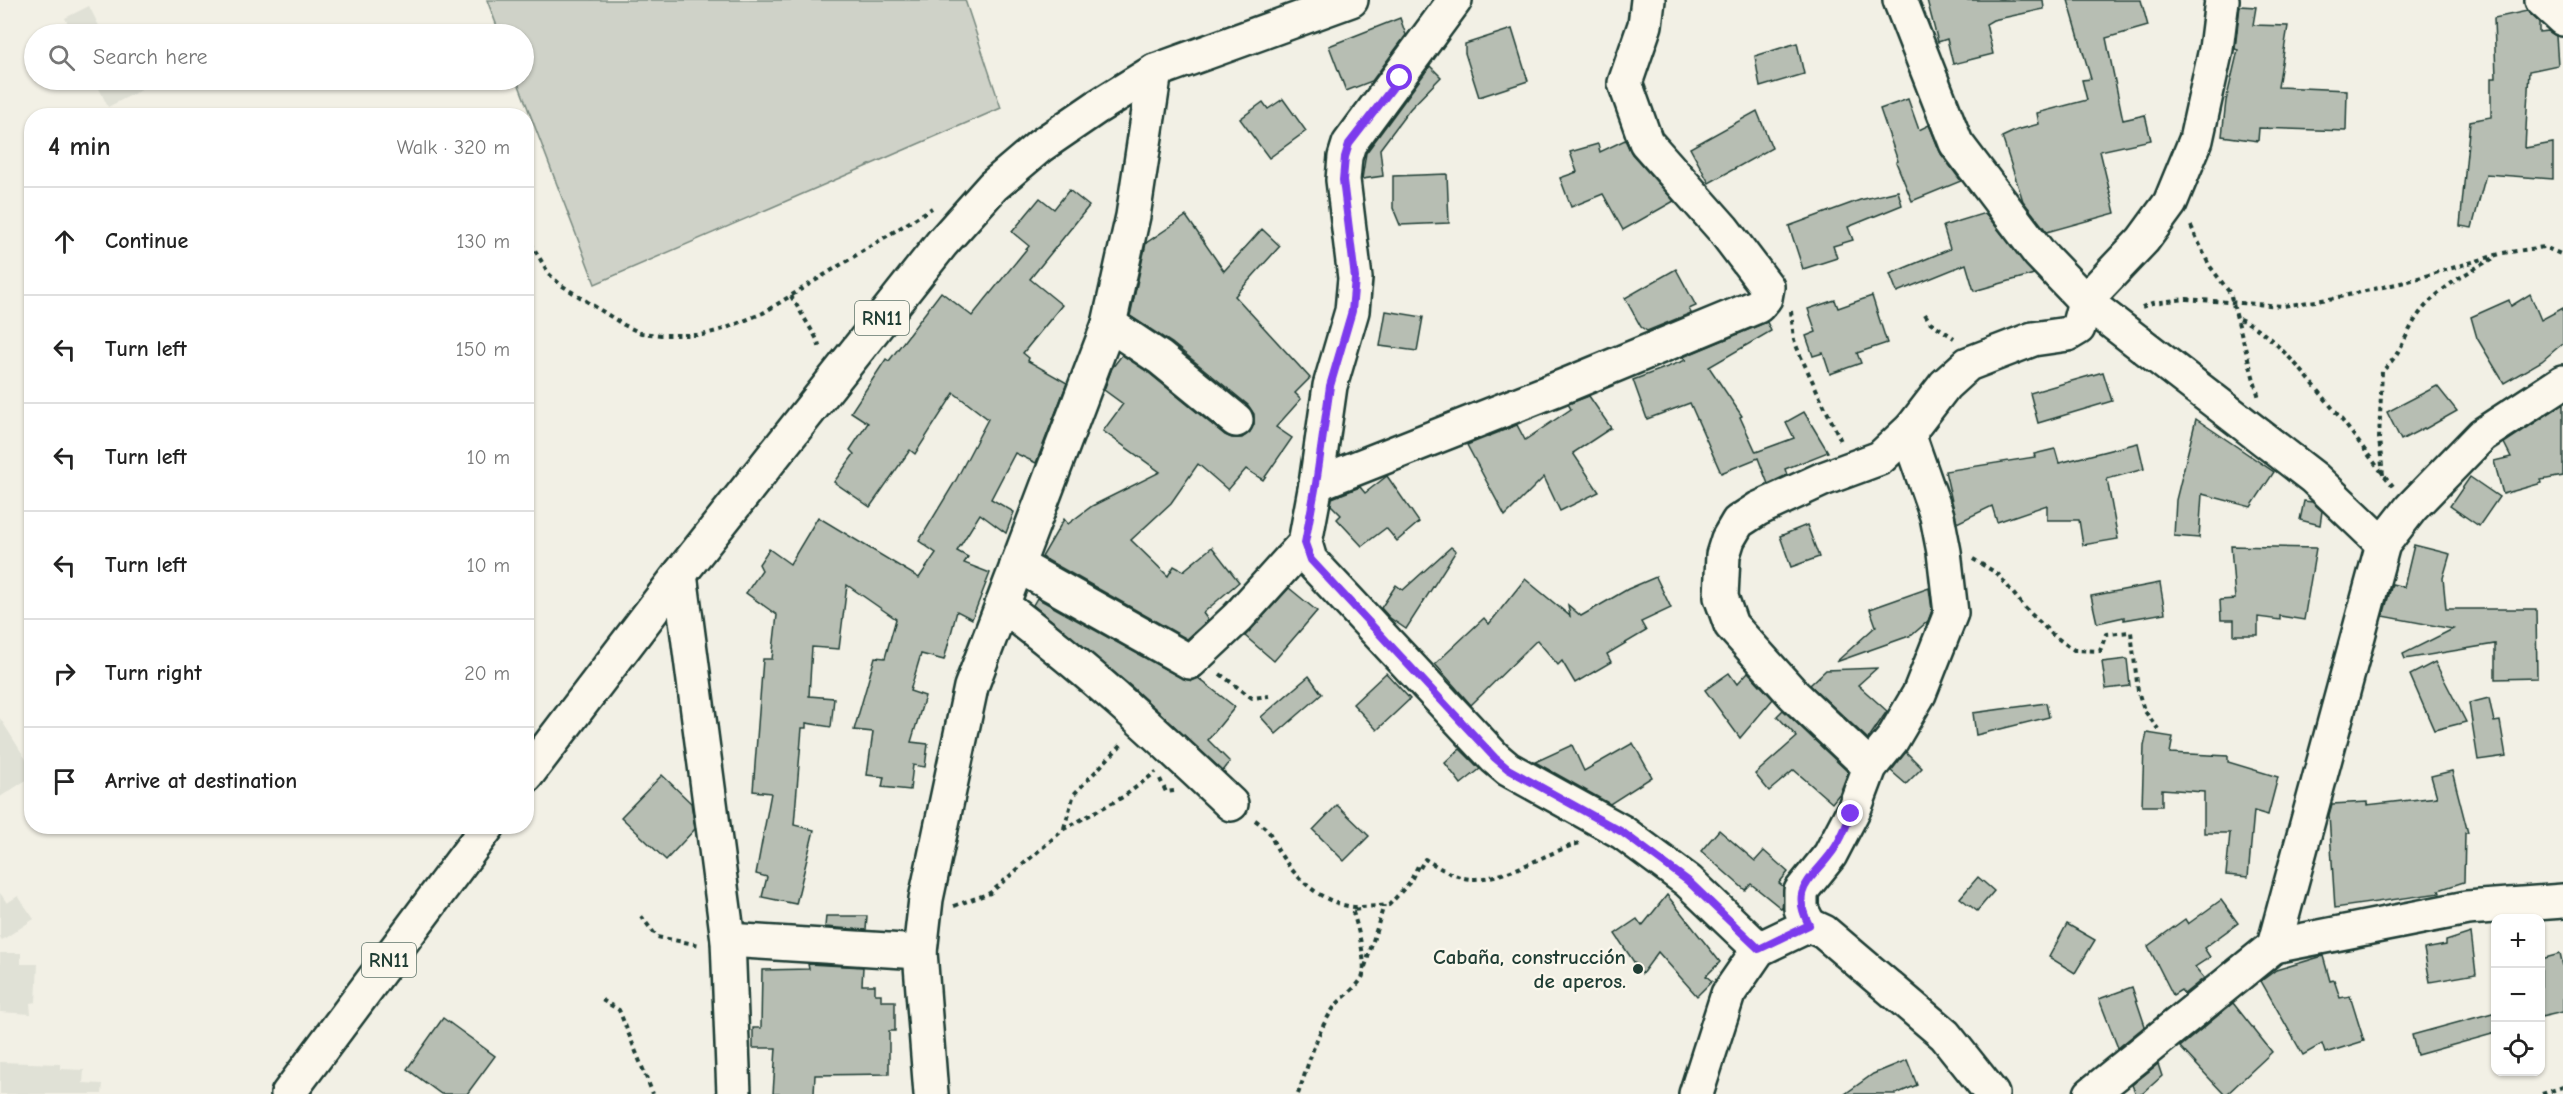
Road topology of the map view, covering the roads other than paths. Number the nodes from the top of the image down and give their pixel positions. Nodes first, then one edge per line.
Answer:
1 (1352, 0) edge
2 (1455, 0) edge
3 (1648, 0) edge
4 (1900, 0) edge
5 (2222, 0) edge
6 (2542, 0) edge
7 (2563, 19) edge
8 (1155, 71) junction
9 (2085, 301) junction
10 (1108, 324) junction
11 (2563, 382) edge
12 (1236, 420) dead end
13 (1912, 428) junction
14 (1316, 484) junction
15 (1305, 543) junction
16 (2383, 544) junction
17 (1017, 565) junction
18 (680, 574) junction
19 (1002, 605) junction
20 (534, 766) edge
21 (1870, 767) junction
22 (1231, 804) road end
23 (482, 834) edge
24 (2563, 901) edge
25 (1809, 925) junction
26 (728, 944) junction
27 (2274, 946) junction
28 (1759, 949) junction
29 (920, 952) junction
30 (2099, 1092) edge
31 (288, 1094) edge
32 (734, 1094) edge
33 (931, 1094) edge
34 (1696, 1094) edge
35 (1992, 1094) edge

1 - 8 street, RN11
2 - 14 street
3 - 14 street
4 - 9 street
5 - 9 street
6 - 7 street
8 - 10 street
8 - 18 street, RN11
9 - 13 street
9 - 16 street
10 - 12 street
10 - 17 street
11 - 16 street
13 - 21 street
13 - 21 street
14 - 15 street
15 - 17 street
15 - 28 street
16 - 27 street
17 - 19 street
18 - 20 street, RN11
18 - 26 street
19 - 22 street
19 - 29 street
21 - 25 street
23 - 31 street, RN11
24 - 27 street
25 - 28 street
25 - 35 street
26 - 29 street
26 - 32 street
27 - 30 street
28 - 34 street
29 - 33 street

